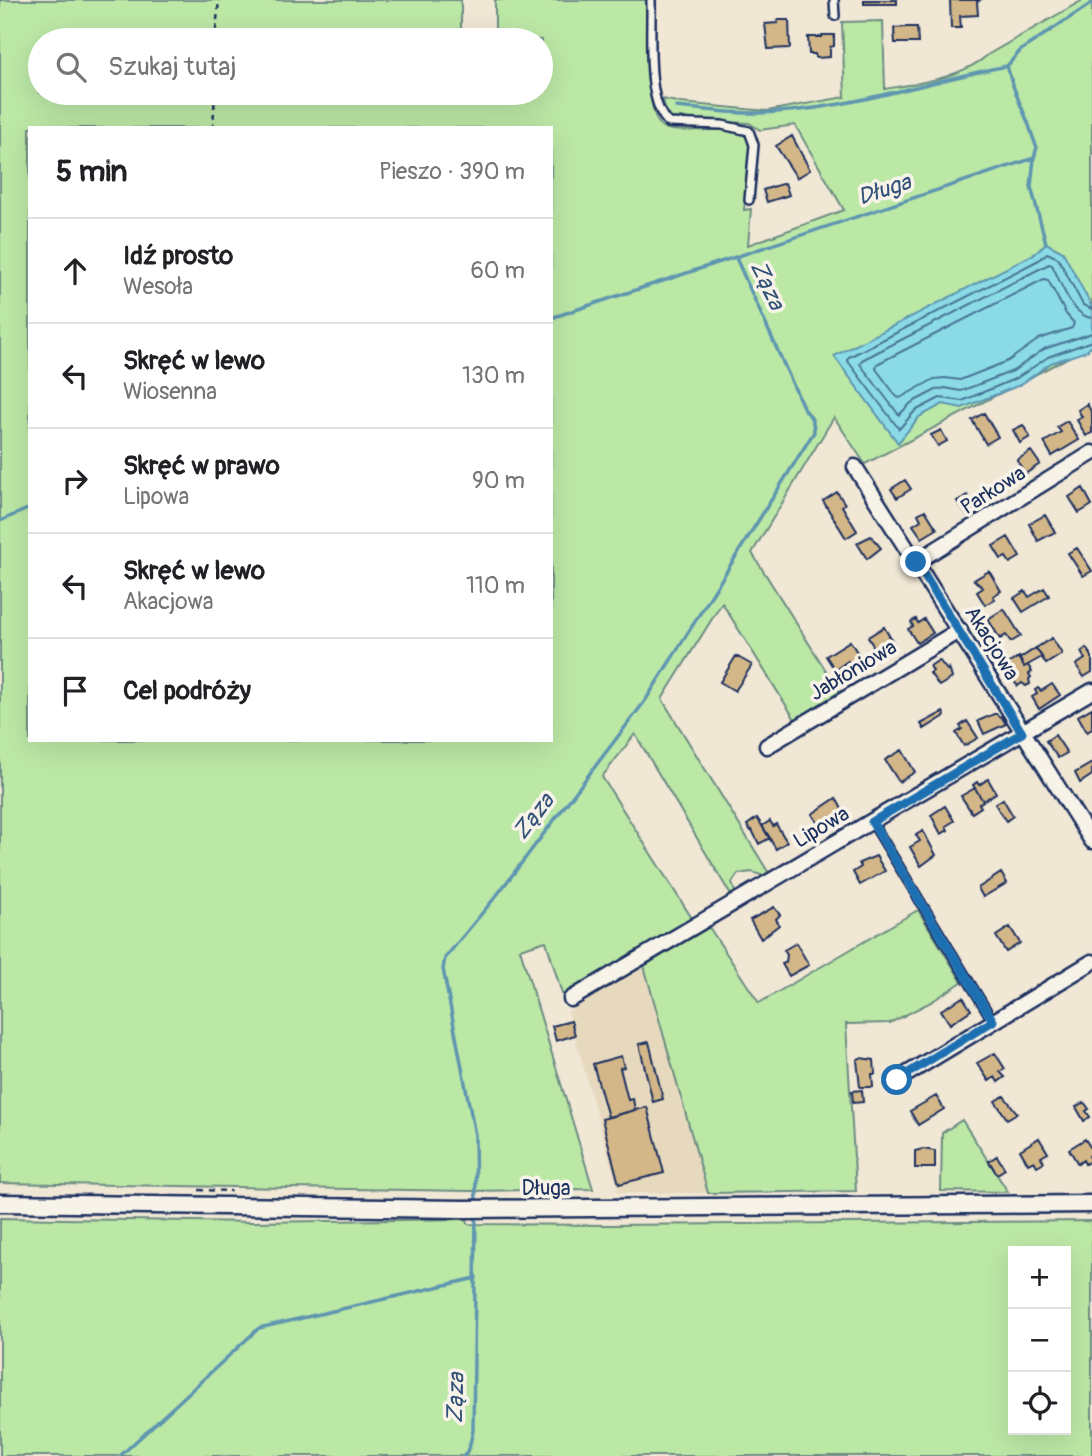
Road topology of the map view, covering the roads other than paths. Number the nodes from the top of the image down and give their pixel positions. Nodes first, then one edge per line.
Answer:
1 (651, 0) edge
2 (834, 0) edge
3 (835, 16) dead end
4 (749, 200) dead end
5 (1092, 453) edge
6 (855, 467) dead end
7 (916, 562) junction
8 (960, 630) junction
9 (1092, 691) edge
10 (1022, 733) junction
11 (767, 746) dead end
12 (872, 822) junction
13 (1092, 841) edge
14 (1092, 962) edge
15 (571, 999) dead end
16 (993, 1021) junction
17 (897, 1080) dead end
18 (0, 1203) edge
19 (1092, 1203) edge

1 - 4 lane
2 - 3 lane
5 - 7 street, Parkowa
6 - 7 street, Akacjowa
7 - 8 street, Akacjowa
8 - 10 street, Akacjowa
8 - 11 street, Jabłoniowa
9 - 10 street, Lipowa
10 - 12 street, Lipowa
10 - 13 street, Akacjowa
12 - 15 street, Lipowa
12 - 16 lane
14 - 16 street
16 - 17 street
18 - 19 street, Długa

